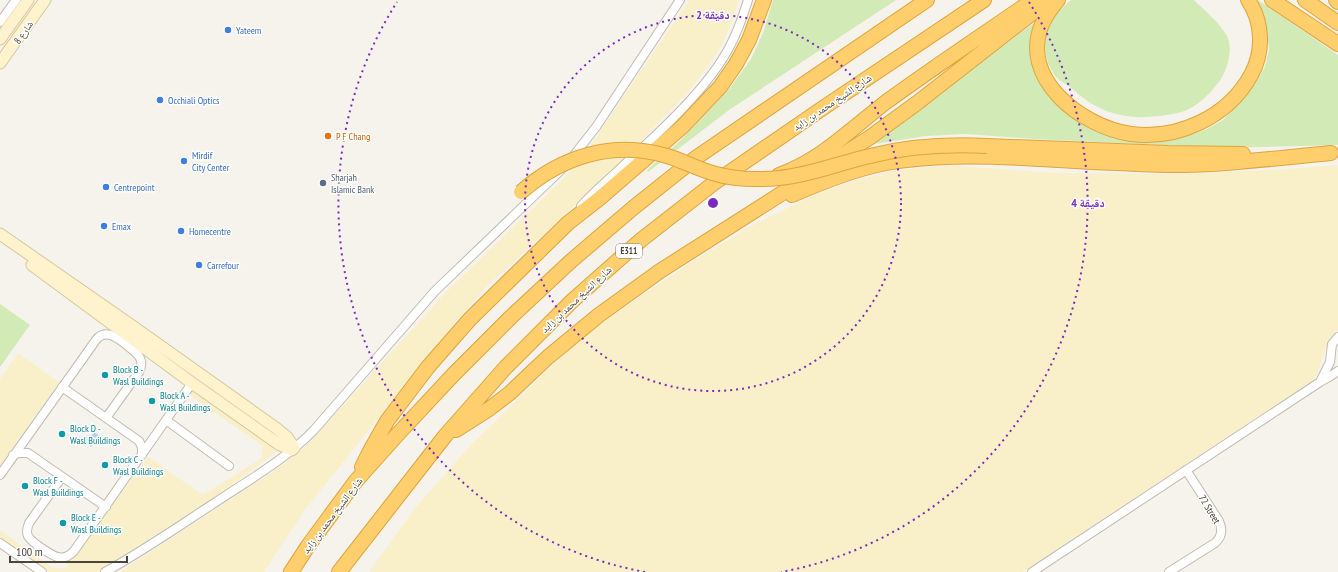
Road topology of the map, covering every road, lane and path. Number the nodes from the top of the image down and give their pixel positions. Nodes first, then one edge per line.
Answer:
1 (16, 0) edge
2 (28, 0) edge
3 (45, 0) edge
4 (680, 0) edge
5 (748, 0) edge
6 (764, 0) edge
7 (927, 0) edge
8 (984, 0) edge
9 (1033, 0) edge
10 (1049, 0) edge
11 (1058, 0) edge
12 (1248, 0) edge
13 (1272, 0) edge
14 (1305, 0) edge
15 (20, 11) junction
16 (0, 22) edge
17 (1338, 23) edge
18 (0, 39) edge
19 (1338, 44) edge
20 (10, 49) junction
21 (0, 63) edge
22 (1334, 153) edge
23 (767, 179) junction
24 (521, 192) dead end
25 (746, 216) junction
26 (568, 223) junction
27 (0, 234) edge
28 (0, 240) edge
29 (60, 286) junction
30 (108, 309) junction
31 (1338, 338) edge
32 (143, 346) junction
33 (1338, 371) edge
34 (208, 381) junction
35 (1320, 382) junction
36 (192, 383) junction
37 (62, 387) junction
38 (106, 418) junction
39 (166, 420) junction
40 (445, 436) junction
41 (25, 438) junction
42 (293, 449) junction
43 (28, 453) junction
44 (13, 455) junction
45 (142, 455) junction
46 (229, 466) dead end
47 (1186, 470) junction
48 (0, 474) edge
49 (62, 477) junction
50 (355, 482) junction
51 (106, 507) junction
52 (0, 543) edge
53 (35, 569) edge
54 (42, 572) edge
55 (105, 572) edge
56 (291, 572) edge
57 (339, 572) edge
58 (1032, 572) edge
59 (1169, 572) edge

1 - 16 street
2 - 15 street, شارع 8
3 - 20 street, شارع 8
4 - 42 street
5 - 26 street
6 - 26 highway
7 - 50 highway, شارع الشيخ محمد بن زايد
8 - 40 highway, شارع الشيخ محمد بن زايد / E311
9 - 23 highway, bridge
10 - 25 highway
11 - 12 highway
13 - 19 highway
14 - 17 highway
15 - 18 street, شارع 8
15 - 20 street
20 - 21 street, شارع 8
22 - 23 highway, bridge
22 - 25 highway
23 - 24 highway, bridge
25 - 40 highway
26 - 50 highway
27 - 30 street
28 - 29 street
29 - 30 street
29 - 32 street
30 - 34 street
31 - 35 street
32 - 34 street
32 - 36 street
33 - 35 street
34 - 42 street
35 - 47 street
36 - 39 street
36 - 42 street
37 - 38 street
37 - 38 street
37 - 41 street
38 - 45 street
39 - 45 street
39 - 46 street
40 - 57 highway, شارع الشيخ محمد بن زايد / E311
41 - 43 street
41 - 44 street
42 - 55 street
43 - 44 street
43 - 49 street
44 - 48 street
45 - 51 street
47 - 58 street
47 - 59 street, 72 Street
49 - 51 street
49 - 51 street
50 - 56 highway, شارع الشيخ محمد بن زايد
52 - 53 street
53 - 54 street

